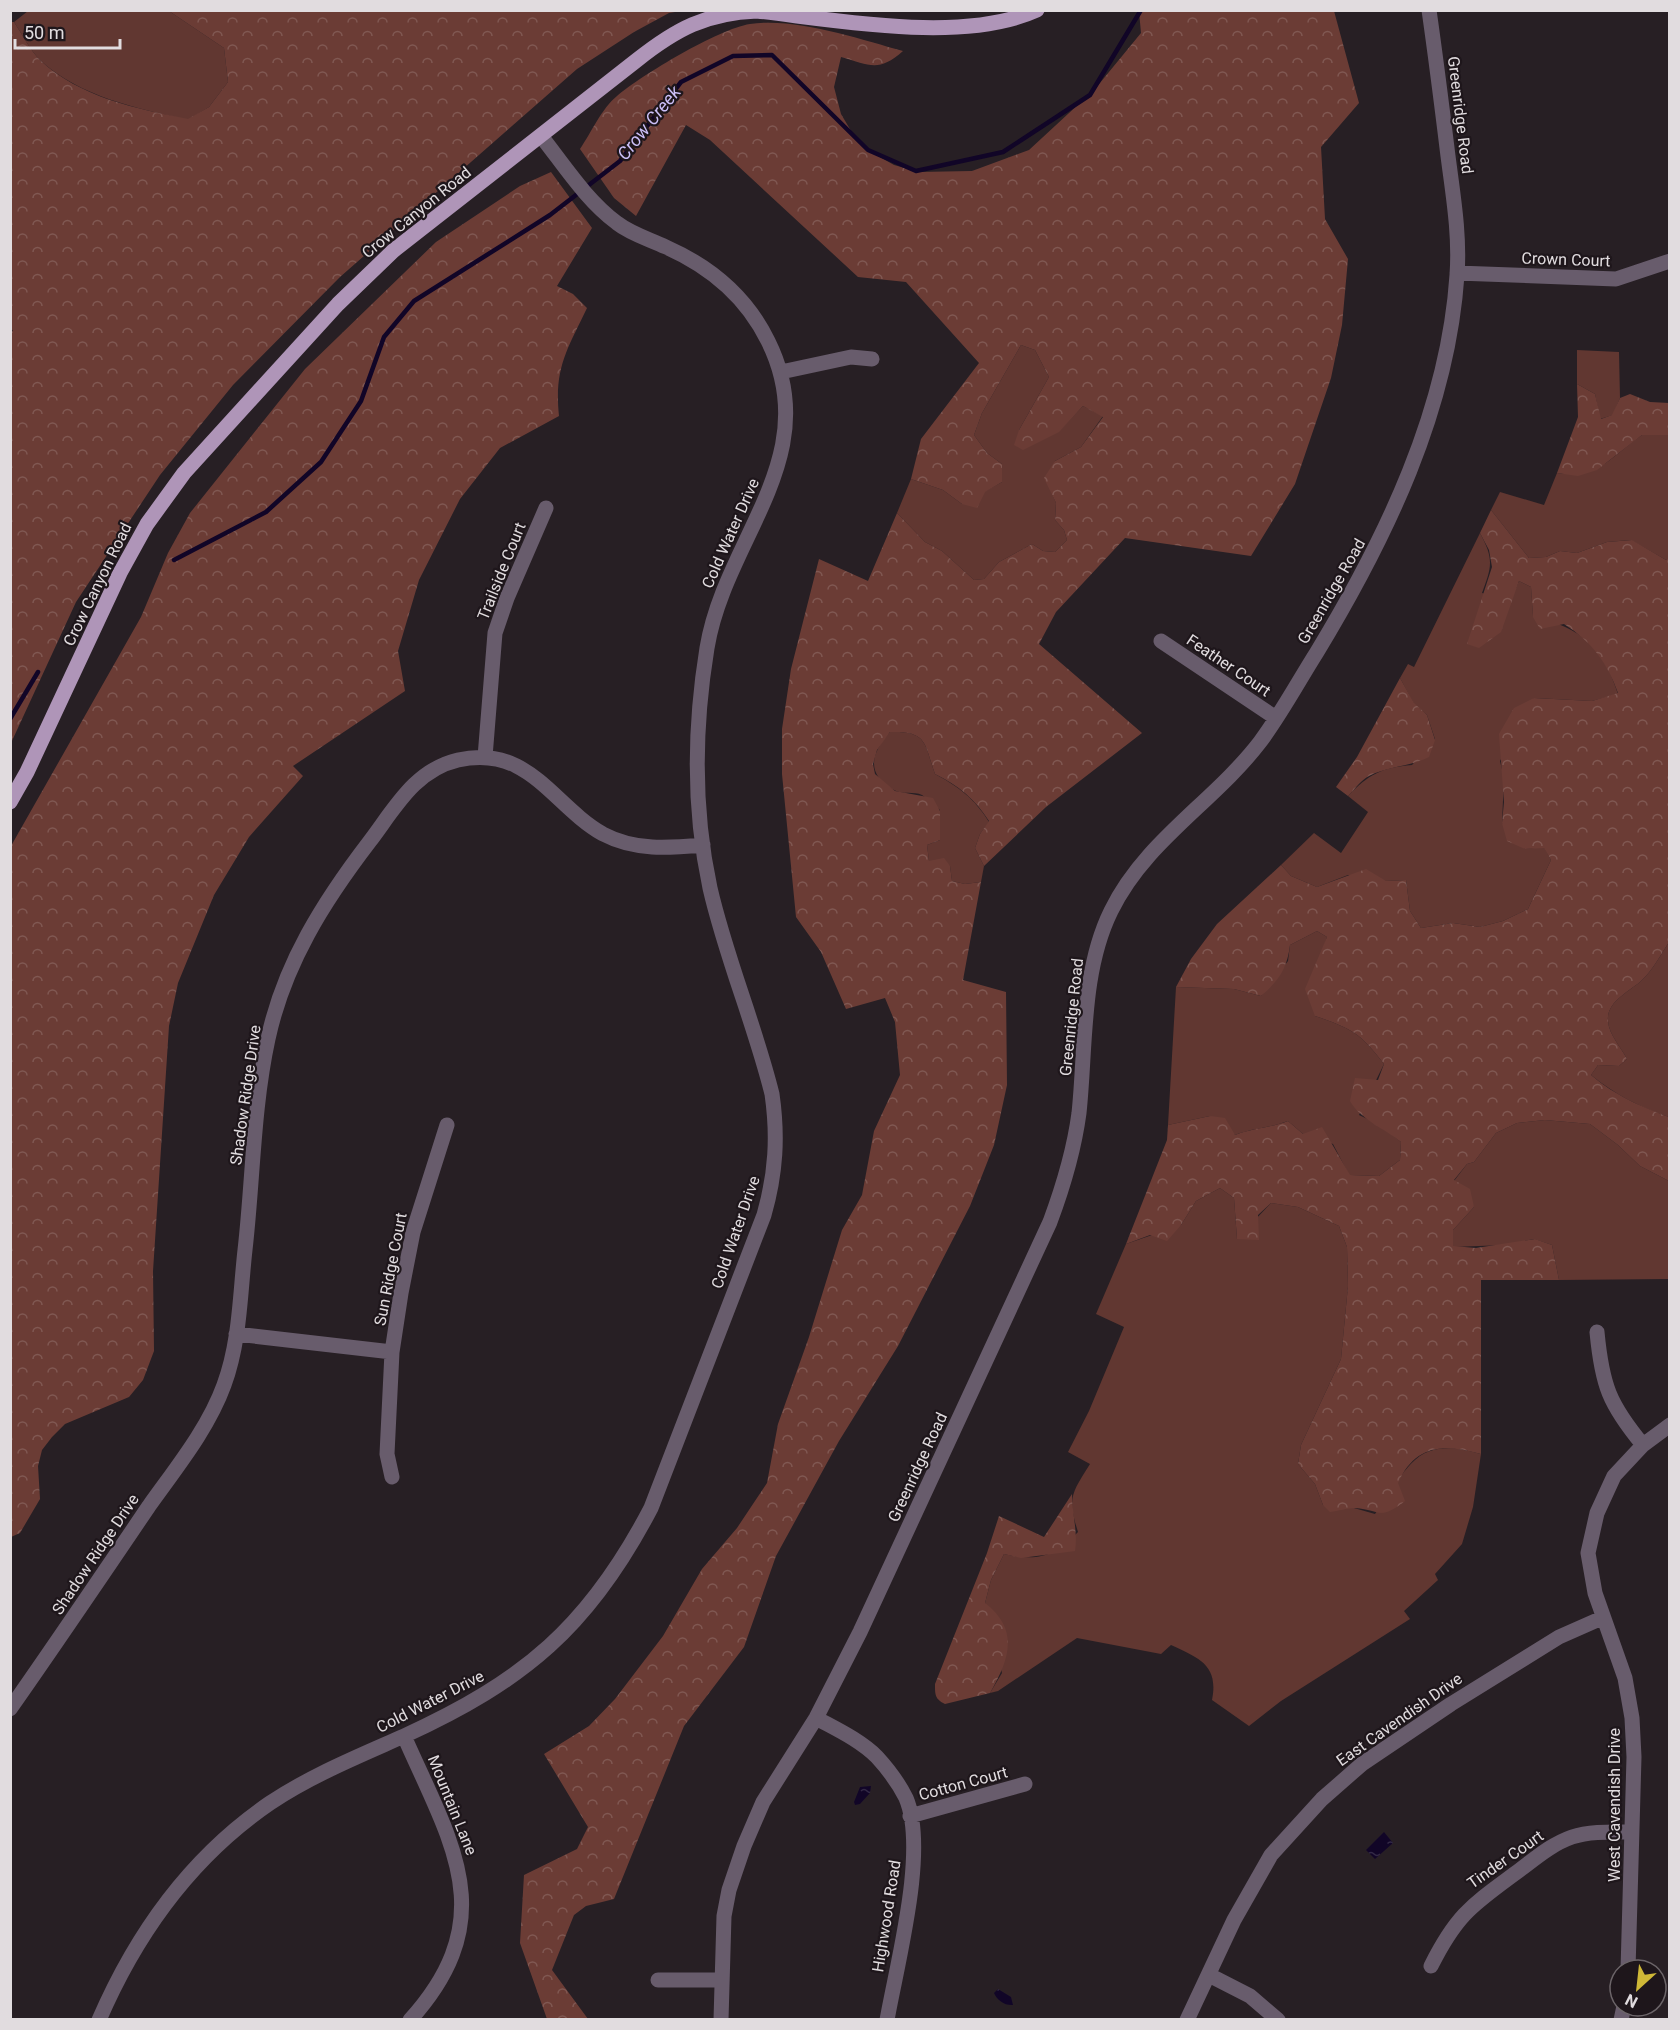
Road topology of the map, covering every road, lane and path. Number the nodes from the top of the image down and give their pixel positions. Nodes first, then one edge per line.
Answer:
1 (1037, 10) edge
2 (1430, 10) edge
3 (541, 136) junction
4 (1670, 261) edge
5 (1457, 273) junction
6 (872, 359) dead end
7 (781, 372) junction
8 (546, 508) dead end
9 (1161, 641) dead end
10 (1276, 718) junction
11 (485, 757) junction
12 (10, 802) edge
13 (703, 845) junction
14 (447, 1125) dead end
15 (1597, 1332) dead end
16 (236, 1334) junction
17 (392, 1352) junction
18 (1670, 1425) edge
19 (1643, 1445) junction
20 (392, 1478) dead end
21 (1602, 1618) junction
22 (10, 1709) edge
23 (816, 1718) junction
24 (404, 1736) junction
25 (1025, 1784) dead end
26 (910, 1815) junction
27 (1631, 1832) junction
28 (1628, 1958) edge
29 (1431, 1966) dead end
30 (1209, 1975) junction
31 (658, 1980) dead end
32 (722, 1980) junction
33 (99, 2019) edge
34 (410, 2019) edge
35 (721, 2019) edge
36 (887, 2019) edge
37 (1187, 2019) edge
38 (1278, 2019) edge

1 - 3 main road, Crow Canyon Road
2 - 5 street, Greenridge Road
3 - 7 street, Cold Water Drive
3 - 12 main road, Crow Canyon Road
4 - 5 street, Crown Court
5 - 10 street, Greenridge Road
6 - 7 street
7 - 13 street, Cold Water Drive
8 - 11 street, Trailside Court
9 - 10 street, Feather Court
10 - 23 street, Greenridge Road
11 - 13 street, Shadow Ridge Drive
11 - 16 street, Shadow Ridge Drive
13 - 24 street, Cold Water Drive
14 - 17 street, Sun Ridge Court
15 - 19 street
16 - 17 street, Sun Ridge Court
16 - 22 street, Shadow Ridge Drive
17 - 20 street, Sun Ridge Court
18 - 19 street, West Cavendish Drive
19 - 21 street, West Cavendish Drive
21 - 27 street, West Cavendish Drive
21 - 30 street, East Cavendish Drive
23 - 26 street, Highwood Road
23 - 32 street, Greenridge Road
24 - 33 street, Cold Water Drive
24 - 34 street, Mountain Lane
25 - 26 street, Cotton Court
26 - 36 street, Highwood Road
27 - 28 street, West Cavendish Drive
27 - 29 street, Tinder Court
30 - 37 street, East Cavendish Drive
30 - 38 street
31 - 32 street
32 - 35 street, Greenridge Road

